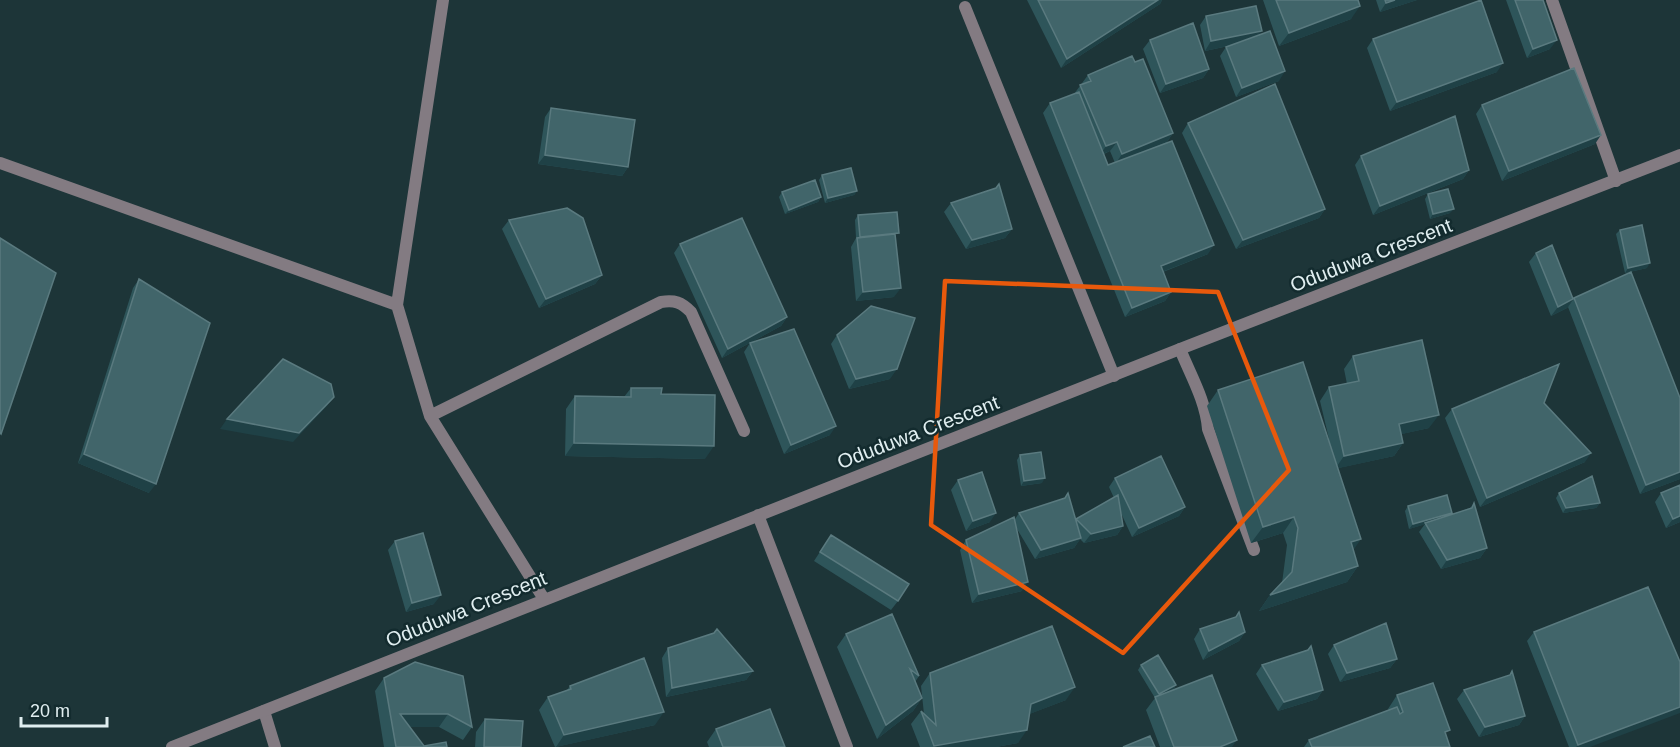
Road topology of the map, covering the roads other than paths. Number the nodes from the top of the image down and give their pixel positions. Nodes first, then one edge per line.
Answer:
1 (443, 0) edge
2 (1552, 0) edge
3 (965, 7) dead end
4 (1680, 155) edge
5 (0, 163) edge
6 (1617, 181) junction
7 (397, 305) junction
8 (1180, 349) junction
9 (1114, 376) junction
10 (430, 416) junction
11 (744, 432) dead end
12 (758, 515) junction
13 (1254, 550) dead end
14 (544, 598) junction
15 (264, 711) junction
16 (172, 747) edge
17 (275, 747) edge
18 (847, 747) edge

1 - 7 street
2 - 6 street
3 - 9 street
4 - 6 street, Oduduwa Crescent
5 - 7 street
6 - 8 street, Oduduwa Crescent
7 - 10 street
8 - 9 street, Oduduwa Crescent
8 - 13 street
9 - 12 street, Oduduwa Crescent
10 - 11 street
10 - 14 street
12 - 14 street, Oduduwa Crescent
12 - 18 street
14 - 15 street, Oduduwa Crescent
15 - 16 street, Oduduwa Crescent
15 - 17 street

